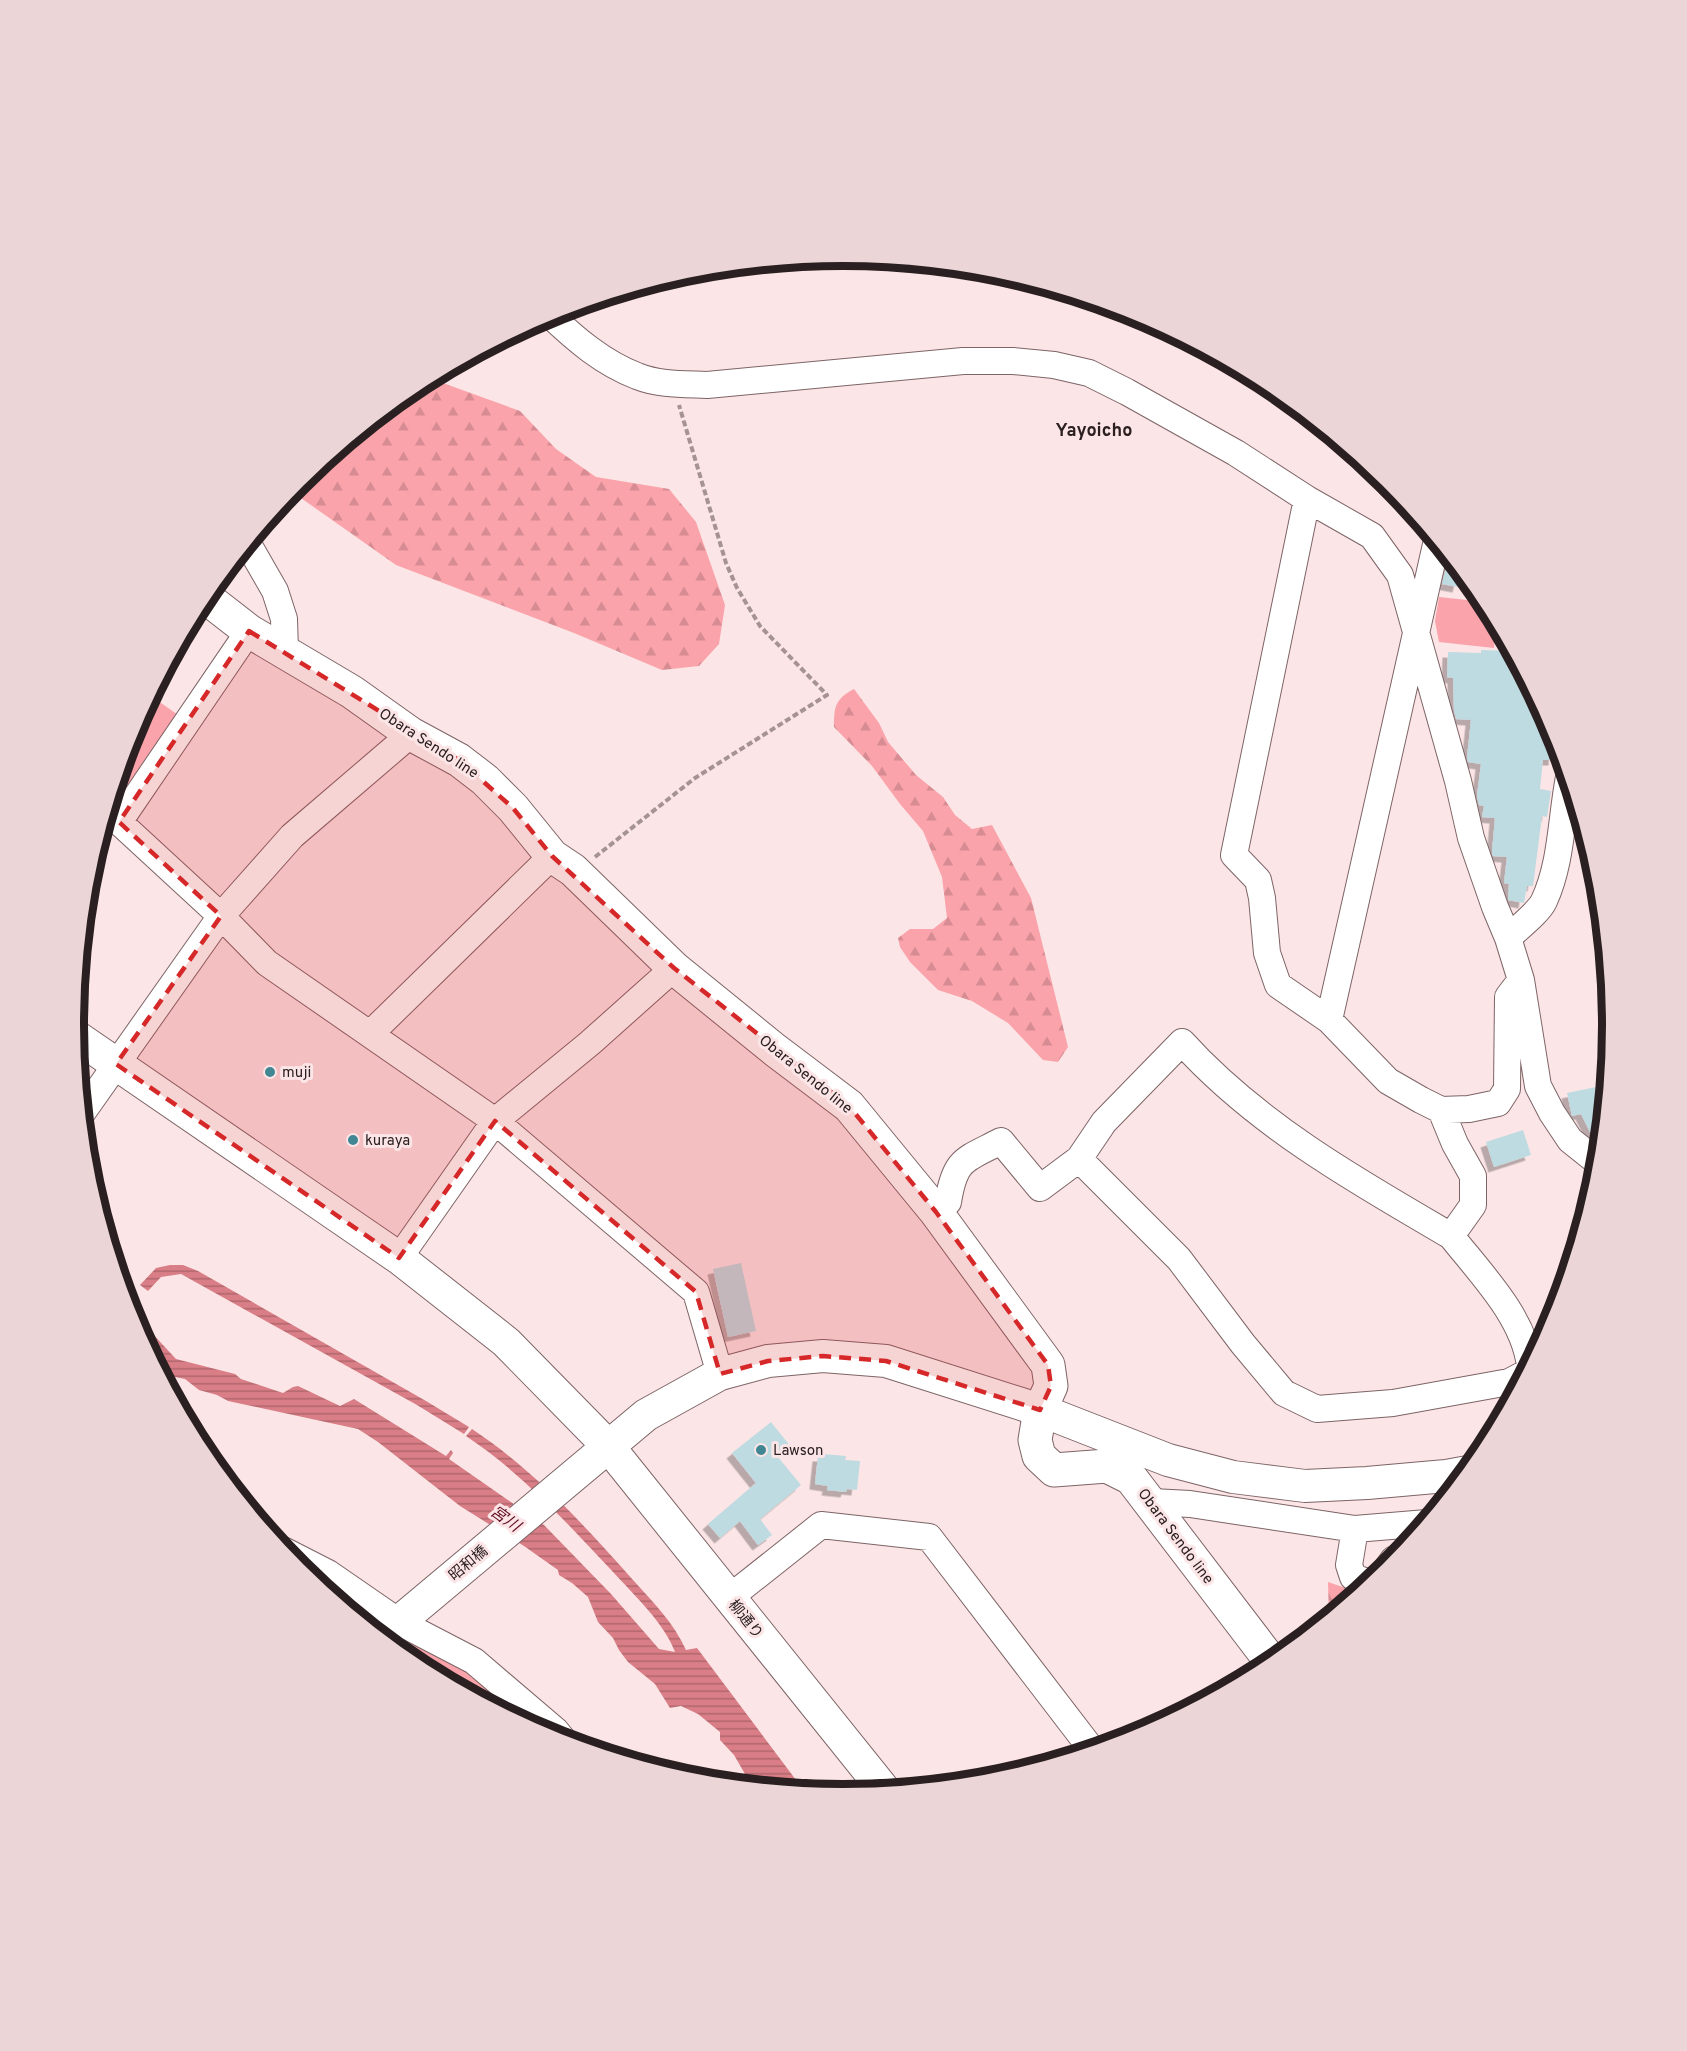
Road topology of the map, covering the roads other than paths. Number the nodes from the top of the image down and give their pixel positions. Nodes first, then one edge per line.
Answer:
1 (558, 322) edge
2 (1307, 499) junction
3 (1435, 549) edge
4 (252, 550) edge
5 (212, 603) edge
6 (249, 631) junction
7 (1416, 631) junction
8 (285, 652) junction
9 (411, 734) junction
10 (1566, 792) edge
11 (113, 818) edge
12 (562, 863) junction
13 (220, 916) junction
14 (1508, 938) junction
15 (674, 968) junction
16 (1521, 980) junction
17 (1329, 1020) junction
18 (370, 1034) junction
19 (85, 1042) edge
20 (116, 1064) junction
21 (88, 1104) edge
22 (1441, 1110) junction
23 (495, 1121) junction
24 (1591, 1157) edge
25 (1079, 1159) junction
26 (936, 1212) junction
27 (1451, 1236) junction
28 (399, 1258) junction
29 (1527, 1356) edge
30 (720, 1374) junction
31 (1515, 1379) edge
32 (1040, 1410) junction
33 (608, 1446) junction
34 (1456, 1474) edge
35 (1152, 1502) junction
36 (1418, 1523) edge
37 (1355, 1529) junction
38 (304, 1561) edge
39 (1362, 1580) edge
40 (729, 1598) junction
41 (397, 1623) edge
42 (1263, 1658) edge
43 (541, 1722) edge
44 (1088, 1745) edge
45 (879, 1784) edge

1 - 2 street
2 - 7 street
2 - 17 street
3 - 7 street
4 - 8 street
5 - 6 main road, Obara Sendo line
6 - 8 main road, Obara Sendo line
6 - 11 street
7 - 14 street
7 - 17 street
8 - 9 main road, Obara Sendo line
9 - 12 main road, Obara Sendo line
9 - 13 street
10 - 14 street
11 - 13 street
12 - 15 main road, Obara Sendo line
12 - 18 street
13 - 18 street
13 - 20 street
14 - 16 street
15 - 23 street
15 - 26 main road, Obara Sendo line
16 - 22 street
16 - 24 street
17 - 22 street
18 - 23 street
19 - 20 street, 柳通り
20 - 21 street
20 - 28 street, 柳通り
22 - 27 street
23 - 28 street
23 - 30 street
25 - 26 street
25 - 27 street
25 - 31 street
26 - 32 main road, Obara Sendo line
27 - 29 street
28 - 33 street, 柳通り
30 - 32 street, 昭和橋
30 - 33 street, 昭和橋
32 - 34 street, 昭和橋
32 - 35 main road, Obara Sendo line
33 - 40 street, 柳通り
33 - 41 street, 昭和橋
35 - 37 street
35 - 42 main road, Obara Sendo line
36 - 37 street
37 - 39 street
38 - 41 street
40 - 44 street
40 - 45 street, 柳通り
41 - 43 street

